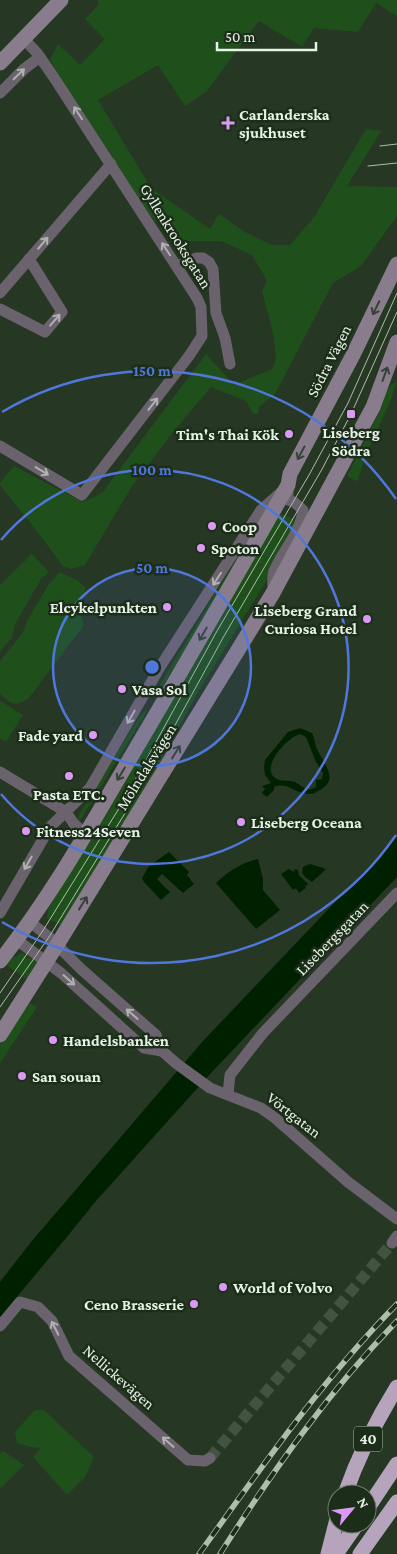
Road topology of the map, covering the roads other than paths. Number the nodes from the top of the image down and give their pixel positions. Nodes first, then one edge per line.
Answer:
1 (61, 0) edge
2 (24, 39) junction
3 (40, 57) junction
4 (0, 63) edge
5 (0, 93) edge
6 (111, 164) junction
7 (29, 259) junction
8 (397, 264) edge
9 (177, 266) junction
10 (0, 293) edge
11 (0, 308) edge
12 (397, 342) edge
13 (230, 364) dead end
14 (0, 446) edge
15 (289, 480) junction
16 (274, 593) junction
17 (173, 687) junction
18 (143, 696) junction
19 (0, 772) edge
20 (66, 812) junction
21 (86, 834) junction
22 (397, 893) edge
23 (0, 912) edge
24 (30, 922) junction
25 (16, 940) junction
26 (57, 945) junction
27 (0, 961) edge
28 (47, 962) junction
29 (0, 1035) edge
30 (162, 1050) junction
31 (228, 1094) junction
32 (397, 1219) edge
33 (0, 1326) edge
34 (397, 1387) edge
35 (210, 1458) dead end
36 (397, 1464) edge
37 (348, 1484) edge
38 (377, 1494) edge
39 (397, 1502) edge
40 (333, 1534) edge
41 (350, 1534) edge
42 (328, 1554) edge
43 (336, 1554) edge
44 (360, 1554) edge

1 - 2 main road
2 - 3 street, Gyllenkrooksgatan
2 - 4 main road
5 -> 3 street
6 -> 3 street, Gyllenkrooksgatan
7 -> 6 street
9 -> 6 street, Gyllenkrooksgatan
7 - 10 street
11 -> 7 street
8 -> 15 main road, Södra Vägen
9 - 13 street
14 -> 9 street, Gyllenkrooksgatan
16 -> 12 main road, Mölndalsvägen
15 - 16 street, Mölndalsvägen
15 -> 17 main road, Mölndalsvägen
15 -> 18 street
26 -> 16 main road, Mölndalsvägen
17 - 18 street, Mölndalsvägen
17 -> 21 main road, Mölndalsvägen
18 -> 20 street
19 - 20 street
20 - 21 street
20 -> 23 street
21 - 24 main road, Mölndalsvägen
22 - 31 street, Lisebergsgatan
24 - 25 main road, Mölndalsvägen
24 - 26 street, Vörtgatan
25 - 27 main road, Mölndalsvägen
25 - 28 street, Vörtgatan
26 - 28 main road, Mölndalsvägen
30 -> 26 street, Vörtgatan
28 - 29 main road, Mölndalsvägen
28 -> 30 street, Vörtgatan
30 - 31 street, Vörtgatan
31 - 32 street, Vörtgatan
35 -> 33 street, Nellickevägen
34 - 37 highway, 40
36 - 38 highway
39 - 44 highway
40 - 42 highway
41 - 43 highway

